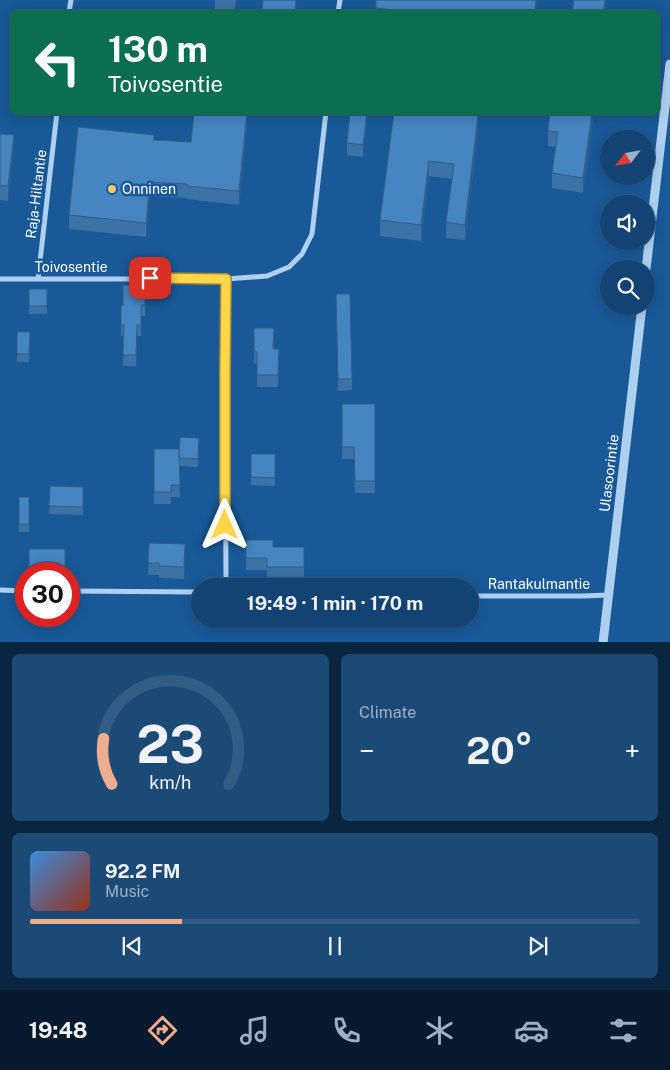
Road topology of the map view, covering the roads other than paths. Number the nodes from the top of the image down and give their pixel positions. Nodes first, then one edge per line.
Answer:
1 (670, 64) edge
2 (57, 115) edge
3 (326, 115) edge
4 (647, 260) edge
5 (0, 279) edge
6 (38, 279) junction
7 (226, 279) junction
8 (641, 315) edge
9 (226, 578) edge
10 (0, 590) edge
11 (15, 591) edge
12 (80, 591) edge
13 (191, 592) edge
14 (608, 595) junction
15 (479, 596) edge
16 (603, 642) edge

1 - 4 street
2 - 6 street, Raja-Hiltantie
3 - 7 street, Toivosentie
5 - 6 street, Toivosentie
6 - 7 street, Toivosentie
7 - 9 street
8 - 14 street, Ulasoorintie
10 - 11 street
12 - 13 street
14 - 15 street, Rantakulmantie
14 - 16 street, Ulasoorintie

